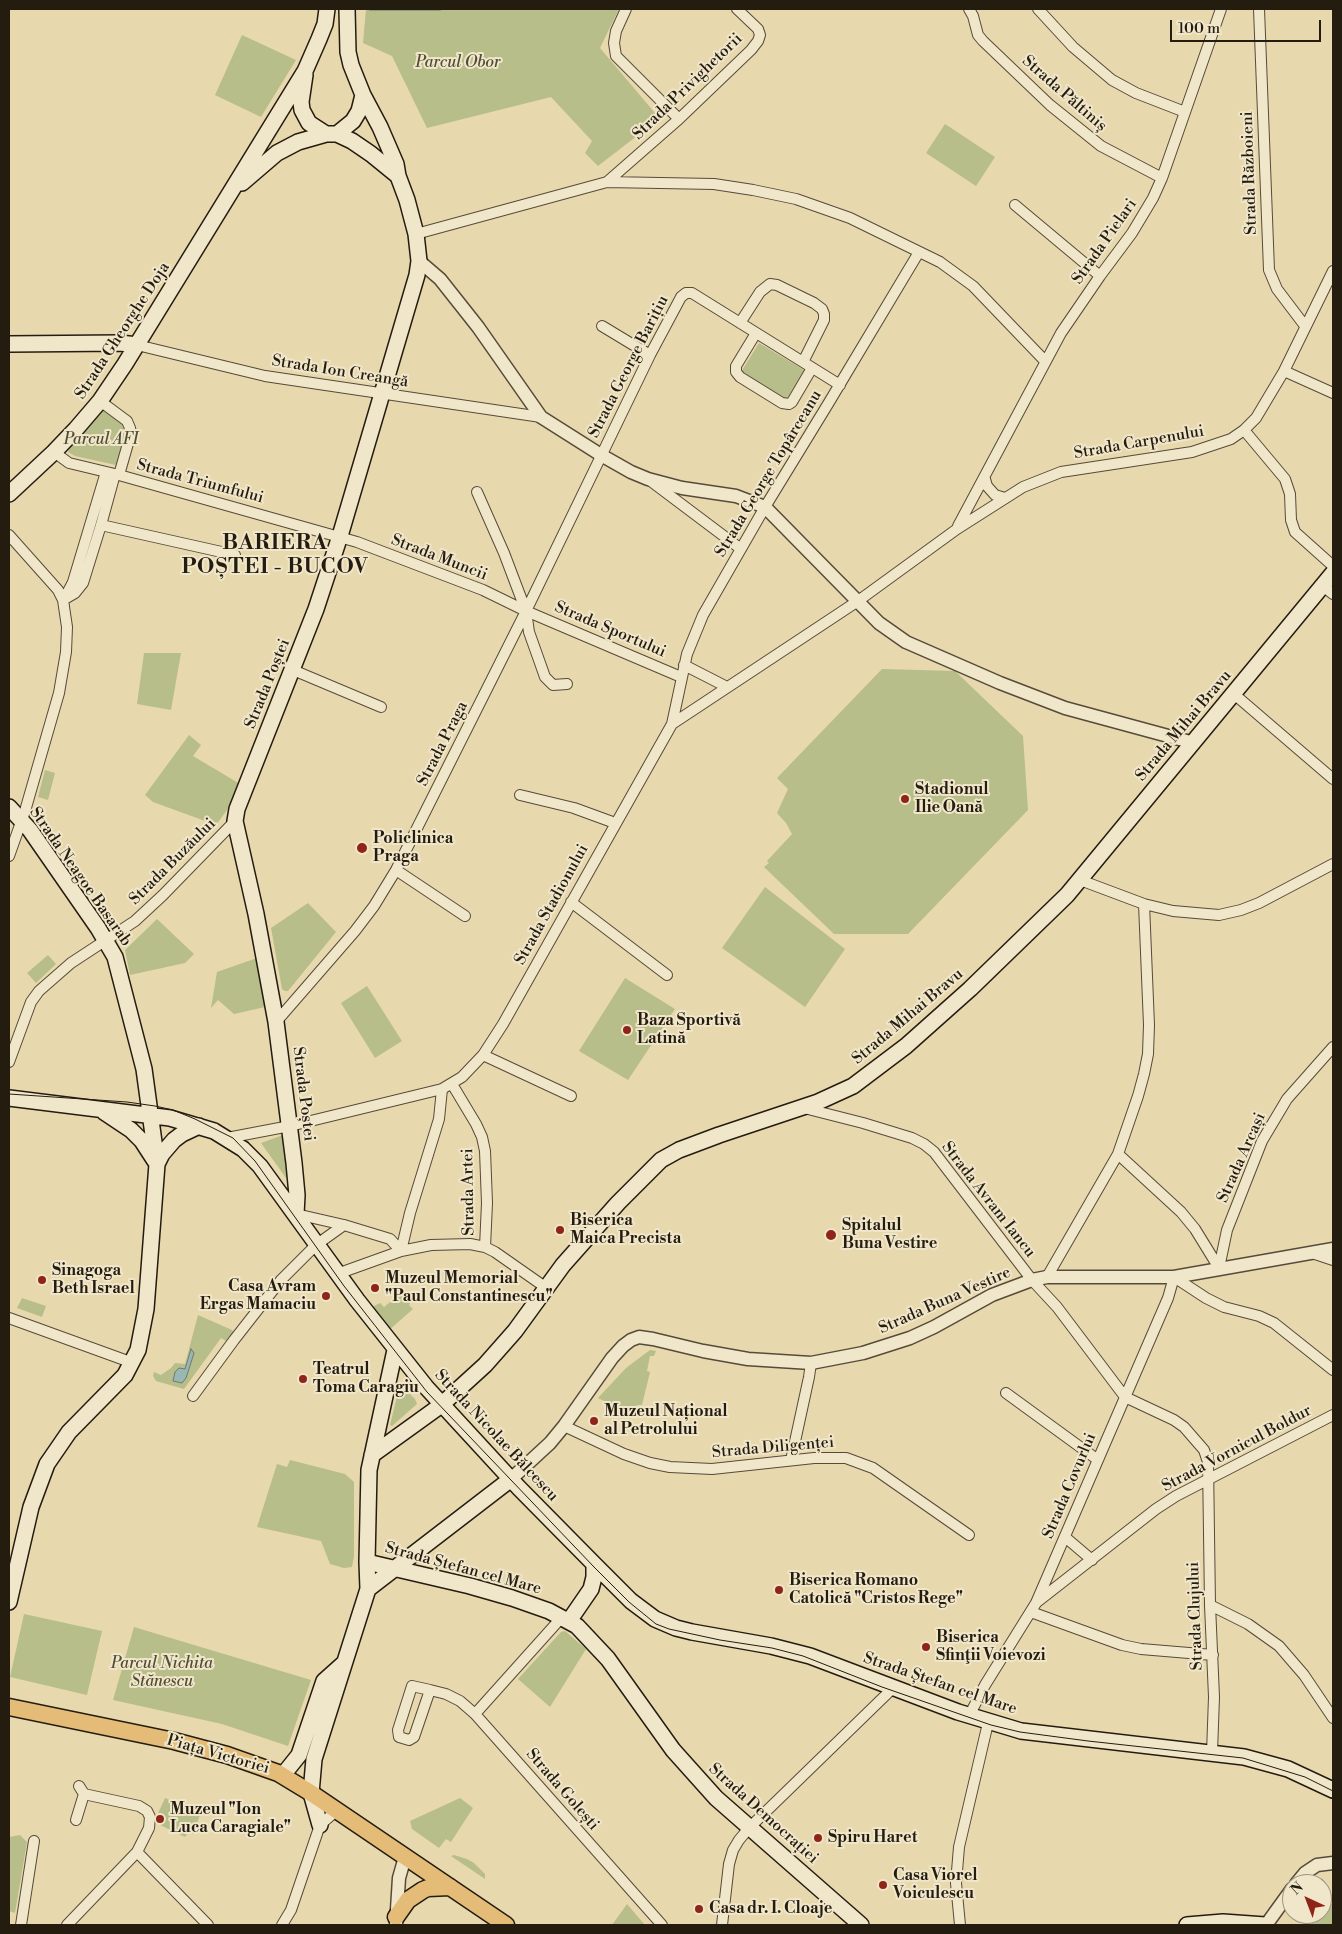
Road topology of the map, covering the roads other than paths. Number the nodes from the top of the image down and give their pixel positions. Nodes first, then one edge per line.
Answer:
1 (327, 9) edge
2 (347, 9) edge
3 (626, 9) edge
4 (737, 9) edge
5 (969, 9) edge
6 (1038, 9) edge
7 (1259, 9) edge
8 (1218, 10) edge
9 (305, 72) junction
10 (363, 95) junction
11 (1185, 112) junction
12 (679, 119) junction
13 (332, 134) junction
14 (398, 176) junction
15 (1162, 178) junction
16 (608, 182) junction
17 (228, 196) junction
18 (1015, 205) dead end
19 (416, 234) junction
20 (919, 252) junction
21 (419, 261) junction
22 (1333, 271) edge
23 (1100, 276) junction
24 (740, 323) junction
25 (602, 326) dead end
26 (1305, 326) junction
27 (756, 333) junction
28 (9, 344) edge
29 (137, 345) junction
30 (650, 355) junction
31 (1045, 361) junction
32 (808, 365) junction
33 (1284, 371) junction
34 (840, 385) junction
35 (1333, 393) edge
36 (381, 394) junction
37 (100, 401) junction
38 (541, 417) junction
39 (1244, 430) junction
40 (54, 452) junction
41 (600, 456) junction
42 (113, 473) junction
43 (648, 479) junction
44 (985, 479) junction
45 (477, 492) dead end
46 (9, 494) edge
47 (1005, 498) junction
48 (765, 507) junction
49 (101, 525) junction
50 (957, 529) junction
51 (9, 535) edge
52 (340, 536) junction
53 (741, 549) junction
54 (235, 555) dead end
55 (1333, 566) edge
56 (1333, 573) edge
57 (1328, 590) edge
58 (64, 600) junction
59 (858, 601) junction
60 (526, 611) junction
61 (684, 665) junction
62 (293, 670) junction
63 (681, 677) junction
64 (567, 684) dead end
65 (727, 687) junction
66 (1234, 694) junction
67 (381, 707) dead end
68 (672, 724) junction
69 (1194, 743) junction
70 (1333, 779) edge
71 (520, 796) dead end
72 (9, 808) edge
73 (22, 821) junction
74 (235, 821) junction
75 (615, 823) junction
76 (9, 856) edge
77 (1333, 864) edge
78 (396, 870) junction
79 (1080, 880) junction
80 (571, 902) junction
81 (1144, 904) junction
82 (465, 916) dead end
83 (106, 940) junction
84 (667, 975) dead end
85 (276, 1022) junction
86 (1333, 1048) edge
87 (483, 1055) junction
88 (9, 1062) edge
89 (447, 1086) junction
90 (571, 1096) dead end
91 (9, 1098) edge
92 (803, 1107) junction
93 (101, 1110) junction
94 (151, 1114) junction
95 (199, 1126) junction
96 (290, 1126) junction
97 (227, 1138) junction
98 (1118, 1154) junction
99 (157, 1164) junction
100 (296, 1214) junction
101 (344, 1225) junction
102 (317, 1245) junction
103 (485, 1247) junction
104 (1333, 1249) edge
105 (401, 1251) junction
106 (1314, 1254) junction
107 (1333, 1260) edge
108 (1219, 1268) junction
109 (337, 1274) junction
110 (1047, 1277) junction
111 (1174, 1277) junction
112 (1032, 1280) junction
113 (546, 1288) junction
114 (9, 1318) edge
115 (395, 1350) junction
116 (133, 1363) junction
117 (811, 1363) junction
118 (1333, 1370) edge
119 (1006, 1393) dead end
120 (193, 1396) dead end
121 (1125, 1397) junction
122 (442, 1404) junction
123 (1333, 1415) edge
124 (564, 1426) junction
125 (372, 1455) junction
126 (791, 1460) junction
127 (1098, 1460) junction
128 (1210, 1478) junction
129 (511, 1479) junction
130 (969, 1535) dead end
131 (1065, 1537) junction
132 (1092, 1560) junction
133 (367, 1562) junction
134 (594, 1564) junction
135 (395, 1569) junction
136 (368, 1589) junction
137 (9, 1602) edge
138 (1036, 1603) junction
139 (1210, 1605) junction
140 (1030, 1612) junction
141 (655, 1619) joint
142 (569, 1621) junction
143 (1213, 1656) junction
144 (344, 1663) junction
145 (892, 1689) junction
146 (430, 1690) junction
147 (9, 1707) edge
148 (475, 1714) junction
149 (969, 1716) junction
150 (1333, 1718) edge
151 (988, 1722) junction
152 (1212, 1753) junction
153 (283, 1775) junction
154 (1333, 1790) edge
155 (312, 1793) junction
156 (336, 1810) junction
157 (76, 1820) dead end
158 (320, 1825) junction
159 (749, 1828) junction
160 (34, 1841) dead end
161 (137, 1852) junction
162 (405, 1857) junction
163 (1333, 1863) edge
164 (1304, 1874) edge
165 (450, 1887) junction
166 (1282, 1902) edge
167 (291, 1910) junction
168 (396, 1921) edge
169 (1205, 1924) edge
170 (21, 1925) edge
171 (67, 1925) edge
172 (208, 1925) edge
173 (282, 1925) edge
174 (293, 1925) edge
175 (506, 1925) edge
176 (662, 1925) edge
177 (722, 1925) edge
178 (861, 1925) edge
179 (960, 1925) edge
180 (1188, 1925) edge
181 (1265, 1925) edge

1 - 9 main road, Strada Gheorghe Doja
2 - 10 main road, Strada Poștei
3 - 12 street
4 - 12 street, Strada Privighetorii
5 - 15 street, Strada Păltiniș
6 - 11 street
7 - 26 street, Strada Războieni
8 - 11 street, Strada Pielari
9 - 13 main road, Strada Gheorghe Doja
9 - 17 main road, Strada Gheorghe Doja
10 - 13 main road
10 - 14 main road, Strada Poștei
11 - 15 street, Strada Pielari
12 - 16 street, Strada Privighetorii
13 - 14 main road, Strada Poștei
13 - 17 main road, Strada Gheorghe Doja
14 - 19 main road, Strada Poștei
15 - 23 street, Strada Pielari
16 - 19 street
16 - 20 street
17 - 29 main road, Strada Gheorghe Doja
18 - 23 street
19 - 21 main road, Strada Poștei
20 - 31 street
20 - 34 street, Strada George Topârceanu
21 - 36 main road, Strada Poștei
21 - 38 street
22 - 26 street, Strada Carpenului
23 - 31 street, Strada Pielari
24 - 27 street
24 - 30 street, Strada George Barițiu
24 - 32 street
25 - 30 street
26 - 33 street, Strada Carpenului
27 - 32 street
27 - 32 street
28 - 29 main road
29 - 36 street, Strada Ion Creangă
29 - 37 main road, Strada Gheorghe Doja
30 - 41 street, Strada George Barițiu
31 - 44 street, Strada Pielari
32 - 34 street
33 - 35 street
33 - 39 street, Strada Carpenului
34 - 48 street, Strada George Topârceanu
36 - 38 street, Strada Ion Creangă
36 - 52 main road, Strada Poștei
37 - 40 main road, Strada Gheorghe Doja
37 - 42 street
38 - 41 street
39 - 47 street, Strada Carpenului
39 - 55 street
40 - 42 street, Strada Triumfului
40 - 46 main road, Strada Gheorghe Doja
41 - 43 street
41 - 60 street, Strada Praga
42 - 49 street
42 - 52 street, Strada Triumfului
42 - 58 street
43 - 48 street
43 - 53 street
44 - 47 street
44 - 50 street, Strada Pielari
45 - 60 street
47 - 50 street, Strada Carpenului
48 - 53 street, Strada George Topârceanu
48 - 59 street
49 - 54 street
49 - 58 street
50 - 59 street, Strada Pielari
51 - 58 street
52 - 60 street, Strada Muncii
52 - 62 main road, Strada Poștei
53 - 61 street, Strada George Topârceanu
56 - 57 main road, Strada Mihai Bravu
57 - 66 main road, Strada Mihai Bravu
58 - 73 street
59 - 65 street, Strada Stadionului
59 - 69 street
60 - 63 street, Strada Sportului
60 - 64 street
60 - 78 street, Strada Praga
61 - 63 street, Strada George Topârceanu
61 - 65 street
62 - 67 street
62 - 74 main road, Strada Poștei
63 - 68 street, Strada George Topârceanu
65 - 68 street, Strada Stadionului
66 - 69 main road, Strada Mihai Bravu
66 - 70 street
68 - 75 street, Strada Stadionului
69 - 79 main road, Strada Mihai Bravu
71 - 75 street
72 - 73 main road, Strada Neagoe Basarab
73 - 76 street
73 - 83 main road, Strada Neagoe Basarab
74 - 83 street, Strada Buzăului
74 - 85 main road, Strada Poștei
75 - 80 street, Strada Stadionului
77 - 81 street
78 - 82 street
78 - 85 street, Strada Praga
79 - 81 street
79 - 92 main road, Strada Mihai Bravu
80 - 84 street
80 - 87 street, Strada Stadionului
81 - 98 street
83 - 88 street, Strada Buzăului
83 - 94 main road, Strada Neagoe Basarab
85 - 96 main road, Strada Poștei
86 - 108 street, Strada Arcași
87 - 89 street, Strada Stadionului
87 - 90 street
89 - 96 street, Strada Stadionului
89 - 103 street, Strada Artei
89 - 105 street
91 - 93 main road, Strada Nicolae Bălcescu
92 - 112 street, Strada Avram Iancu
92 - 113 main road, Strada Mihai Bravu
93 - 94 main road, Strada Nicolae Bălcescu
93 - 99 main road
94 - 95 main road, Strada Nicolae Bălcescu
94 - 99 main road, Strada Neagoe Basarab
95 - 97 main road, Strada Nicolae Bălcescu
95 - 99 main road
96 - 97 street, Strada Stadionului
96 - 100 main road, Strada Poștei
97 - 100 main road, Strada Nicolae Bălcescu
98 - 108 street
98 - 110 street
99 - 116 main road, Strada Neagoe Basarab
100 - 101 street
100 - 102 main road, Strada Nicolae Bălcescu
101 - 102 street
101 - 105 street
102 - 109 main road, Strada Nicolae Bălcescu
102 - 120 street
103 - 105 street
103 - 113 street
104 - 106 street, Strada Buna Vestire
105 - 109 street
106 - 107 street
106 - 108 street, Strada Buna Vestire
108 - 111 street, Strada Buna Vestire
109 - 115 main road, Strada Nicolae Bălcescu
110 - 111 street, Strada Buna Vestire
110 - 112 street, Strada Buna Vestire
111 - 118 street
111 - 121 street
112 - 117 street, Strada Buna Vestire
112 - 121 street
113 - 122 main road, Strada Mihai Bravu
114 - 116 street
115 - 122 main road, Strada Nicolae Bălcescu
115 - 125 main road
116 - 137 main road
117 - 124 street, Strada Buna Vestire
117 - 126 street
119 - 127 street
121 - 127 street, Strada Covurlui
121 - 128 street, Strada Clujului
122 - 125 main road, Strada Mihai Bravu
122 - 129 main road, Strada Nicolae Bălcescu
123 - 128 street, Strada Vornicul Boldur
124 - 126 street, Strada Diligenței
124 - 129 street
125 - 133 main road
126 - 130 street, Strada Diligenței
127 - 131 street, Strada Covurlui
128 - 132 street, Strada Vornicul Boldur
128 - 139 street, Strada Clujului
129 - 134 main road, Strada Nicolae Bălcescu
129 - 135 main road
131 - 132 street
131 - 138 street, Strada Covurlui
132 - 138 street, Strada Vornicul Boldur
133 - 135 main road, Strada Ștefan cel Mare
133 - 136 main road
134 - 141 main road, Strada Nicolae Bălcescu
134 - 142 main road
135 - 136 main road
135 - 142 main road, Strada Ștefan cel Mare
136 - 144 main road
138 - 140 street, Strada Covurlui
139 - 143 street, Strada Clujului
139 - 150 street
140 - 143 street
140 - 149 street, Strada Covurlui
141 - 145 main road, Strada Ștefan cel Mare
142 - 148 street
142 - 159 main road, Strada Democrației
143 - 152 street, Strada Clujului
144 - 153 main road
144 - 155 main road
145 - 149 main road, Strada Ștefan cel Mare
145 - 159 street
146 - 146 street, Strada Golești
146 - 148 street, Strada Golești
147 - 153 main road, Piața Victoriei
148 - 176 street, Strada Golești
149 - 151 main road, Strada Ștefan cel Mare
151 - 152 main road, Strada Ștefan cel Mare
151 - 179 street
152 - 154 main road, Strada Ștefan cel Mare
153 - 155 main road, Piața Victoriei
155 - 156 main road, Piața Victoriei
155 - 158 main road
156 - 158 street
156 - 162 main road, Piața Victoriei
157 - 161 street
158 - 167 street
159 - 177 street
159 - 178 main road, Strada Democrației
160 - 170 street
161 - 171 street
161 - 172 street
162 - 165 main road, Piața Victoriei
162 - 168 street
163 - 164 street
165 - 168 main road
165 - 175 main road, Piața Victoriei
166 - 181 street
167 - 173 street
167 - 174 street
169 - 180 main road
169 - 181 main road

